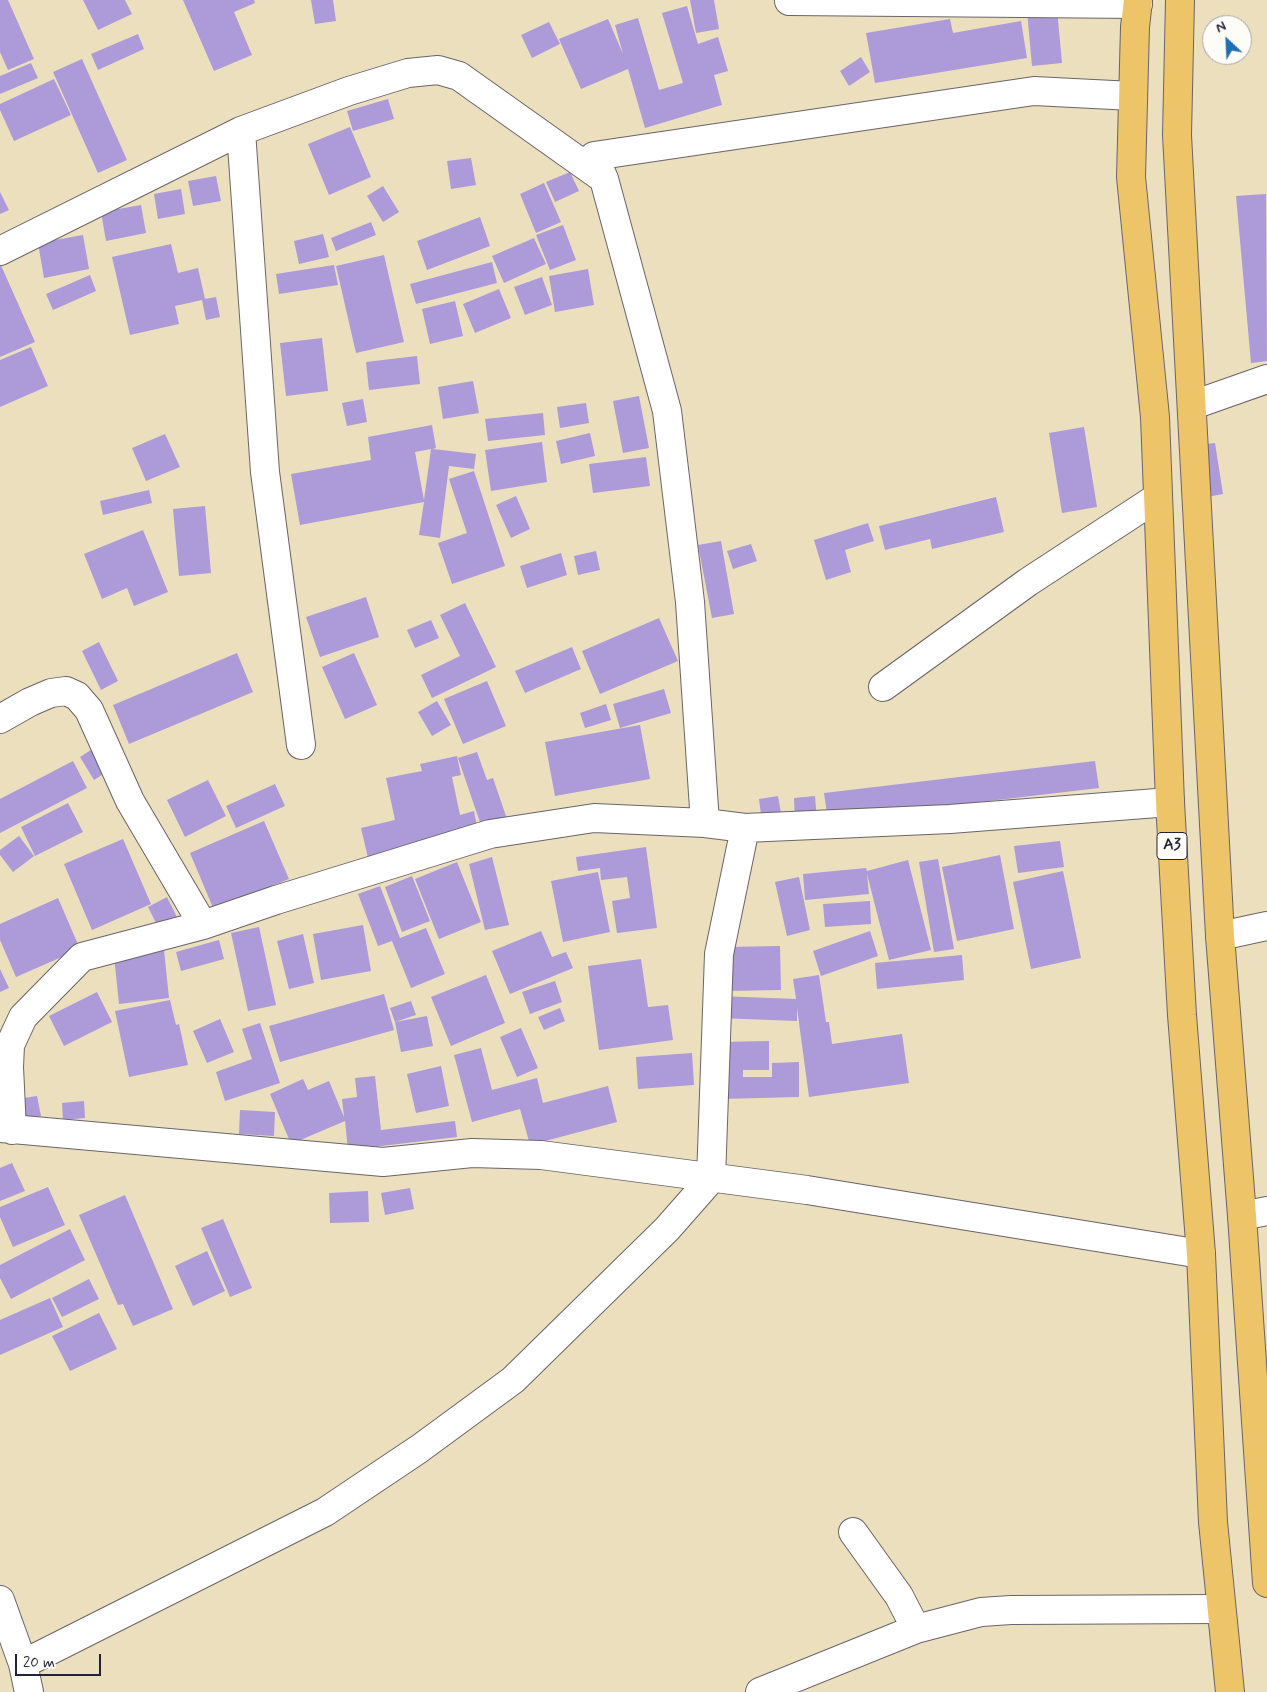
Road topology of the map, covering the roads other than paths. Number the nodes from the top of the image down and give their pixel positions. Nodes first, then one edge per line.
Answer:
1 (1180, 0) edge
2 (790, 1) edge
3 (1138, 2) edge
4 (1133, 96) junction
5 (241, 131) junction
6 (604, 179) junction
7 (0, 251) edge
8 (1267, 379) edge
9 (1193, 406) junction
10 (1158, 497) junction
11 (883, 687) dead end
12 (0, 719) edge
13 (300, 745) dead end
14 (1170, 802) junction
15 (704, 823) junction
16 (745, 828) junction
17 (203, 925) junction
18 (1267, 926) edge
19 (1220, 936) junction
20 (6, 1129) edge
21 (711, 1179) junction
22 (1255, 1214) edge
23 (1201, 1254) junction
24 (852, 1532) dead end
25 (1267, 1583) edge
26 (0, 1600) edge
27 (1221, 1609) junction
28 (916, 1630) junction
29 (22, 1664) junction
30 (29, 1692) edge
31 (760, 1692) edge
32 (1230, 1692) edge

1 - 9 highway
2 - 3 street
3 - 4 highway, A3
4 - 6 street
4 - 10 highway, A3
5 - 6 street
5 - 7 street
5 - 13 street
6 - 15 street
8 - 9 street
9 - 19 highway
10 - 11 street
10 - 14 highway, A3
12 - 17 street
14 - 16 street
14 - 23 highway, A3
15 - 16 street
15 - 17 street
16 - 21 street
17 - 20 street
18 - 19 street
19 - 22 highway
20 - 21 street
21 - 23 street
21 - 29 street
22 - 25 highway
23 - 27 highway, A3
24 - 28 street
26 - 29 street
27 - 28 street
27 - 32 highway, A3
28 - 31 street
29 - 30 street

